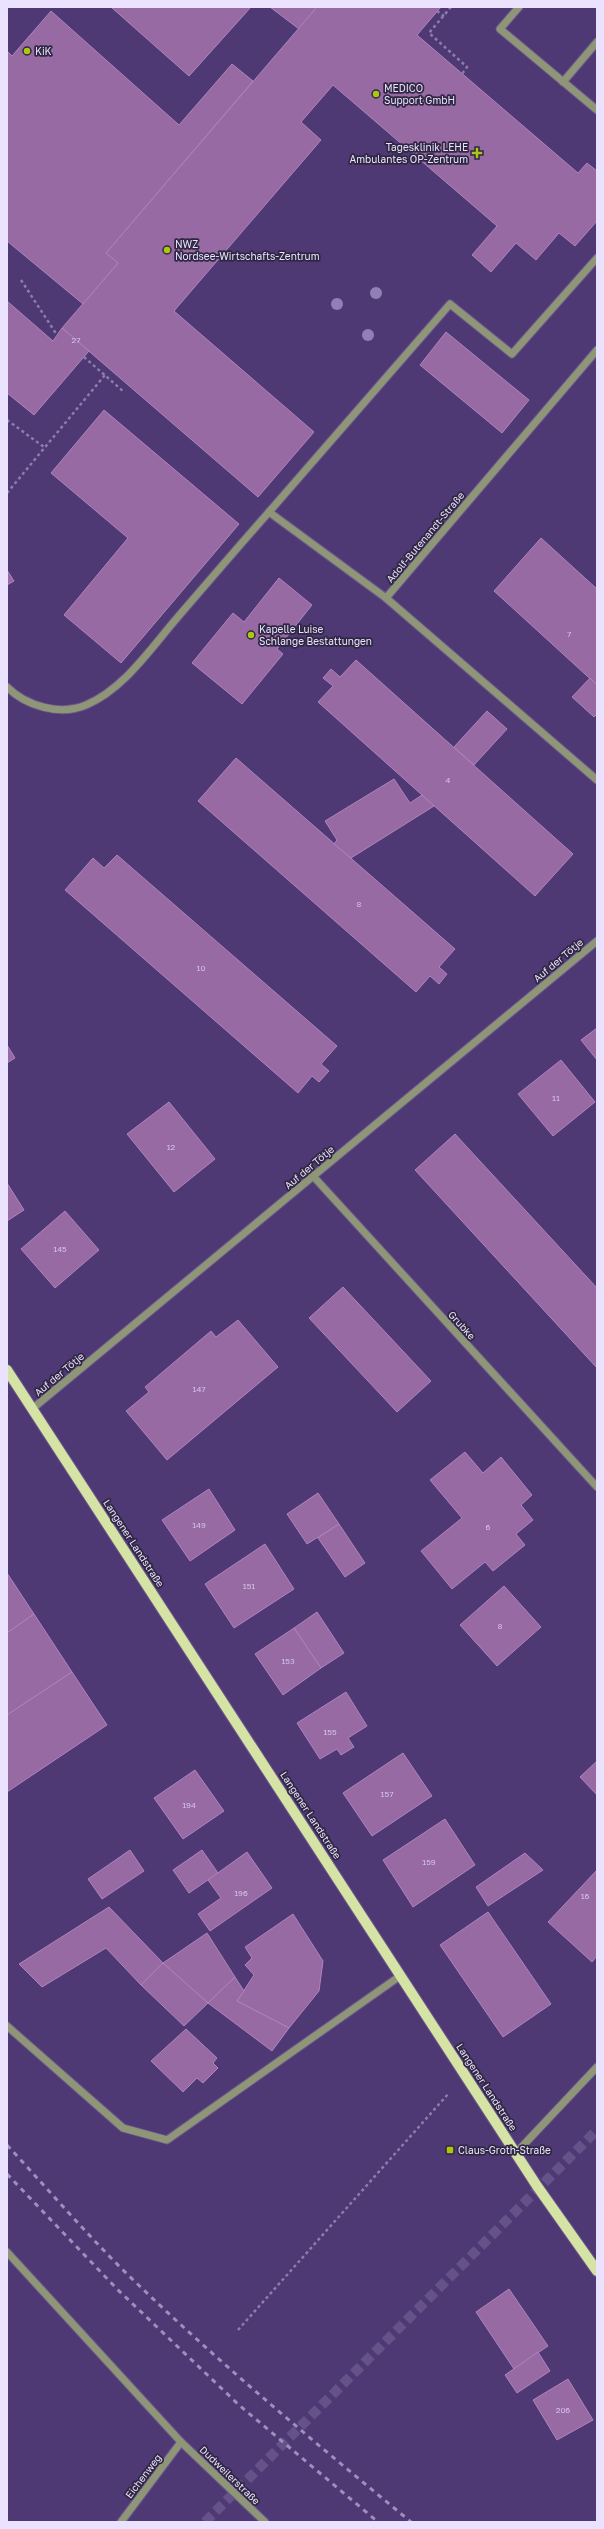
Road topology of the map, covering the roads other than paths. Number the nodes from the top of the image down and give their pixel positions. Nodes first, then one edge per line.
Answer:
1 (518, 7) edge
2 (597, 42) edge
3 (563, 82) junction
4 (597, 110) edge
5 (597, 258) edge
6 (597, 350) edge
7 (269, 512) junction
8 (386, 598) junction
9 (7, 687) edge
10 (597, 780) edge
11 (597, 941) edge
12 (313, 1176) junction
13 (7, 1370) edge
14 (32, 1409) junction
15 (597, 1488) edge
16 (400, 1976) junction
17 (7, 2026) edge
18 (597, 2067) edge
19 (516, 2153) junction
20 (7, 2252) edge
21 (597, 2271) edge
22 (181, 2442) junction
23 (121, 2522) edge
24 (265, 2522) edge

1 - 3 street
2 - 3 street
3 - 4 street
5 - 7 street
6 - 8 street, Adolf-Butenandt-Straße
7 - 8 street
7 - 9 street
8 - 10 street, Adolf-Butenandt-Straße
11 - 12 street, Auf der Tötje
12 - 14 street, Auf der Tötje
12 - 15 street, Grubke
13 - 14 main road, Langener Landstraße
14 - 16 main road, Langener Landstraße
16 - 17 street
16 - 19 main road, Langener Landstraße
18 - 19 street
19 - 21 main road, Langener Landstraße
20 - 22 street, Dudweilerstraße
22 - 23 street, Eichenweg
22 - 24 street, Dudweilerstraße

